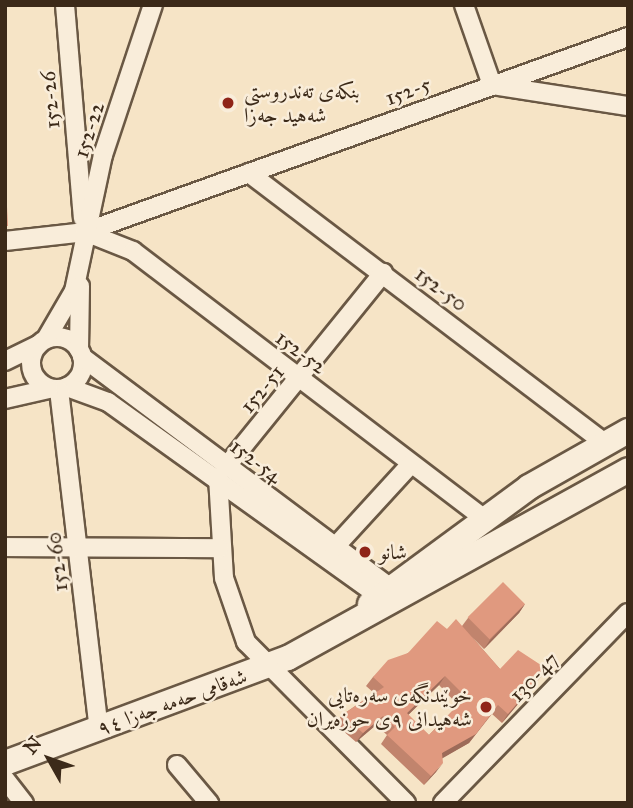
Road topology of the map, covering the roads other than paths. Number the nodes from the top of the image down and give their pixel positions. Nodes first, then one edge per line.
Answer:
1 (65, 5) edge
2 (153, 5) edge
3 (464, 5) edge
4 (628, 37) edge
5 (492, 85) junction
6 (628, 106) edge
7 (249, 173) junction
8 (85, 232) junction
9 (5, 241) edge
10 (79, 272) junction
11 (383, 273) junction
12 (42, 342) junction
13 (81, 354) junction
14 (5, 361) edge
15 (300, 379) junction
16 (58, 388) junction
17 (5, 399) edge
18 (628, 431) edge
19 (604, 442) junction
20 (411, 464) junction
21 (627, 471) edge
22 (222, 472) junction
23 (485, 519) junction
24 (78, 546) junction
25 (5, 547) edge
26 (219, 548) junction
27 (334, 548) junction
28 (391, 597) junction
29 (628, 613) edge
30 (267, 667) junction
31 (99, 729) junction
32 (5, 763) edge
33 (177, 765) dead end
34 (5, 779) edge
35 (24, 803) edge
36 (209, 803) edge
37 (406, 803) edge
38 (443, 803) edge

1 - 8 street, 152-26
2 - 8 street, 152-22
3 - 5 street
4 - 5 street, 152-5
5 - 6 street
5 - 7 street, 152-5
7 - 8 street, 152-5
7 - 11 street, 152-50
8 - 9 street
8 - 10 street, 152-22
8 - 15 street, 152-52
10 - 12 street
10 - 13 street
11 - 15 street, 152-51
11 - 19 street, 152-50
12 - 13 street
12 - 14 street
12 - 16 street
13 - 16 street
13 - 22 street, 152-54
15 - 20 street, 152-52
15 - 22 street, 152-51
16 - 17 street
16 - 22 street, 152-54
16 - 24 street, 152-60
18 - 19 main road, شەقامی حەمە جەزا ٩٤
19 - 23 main road, شەقامی حەمە جەزا ٩٤
20 - 23 street, 152-52
20 - 27 street
21 - 28 main road, شەقامی حەمە جەزا ٩٤
22 - 26 street
22 - 27 street, 152-54
22 - 28 street, 152-54
23 - 28 main road, شەقامی حەمە جەزا ٩٤
24 - 25 street
24 - 26 street
24 - 31 street, 152-60
26 - 30 street
27 - 28 street, 152-54
28 - 30 main road, شەقامی حەمە جەزا ٩٤
29 - 38 street, 130-47
30 - 31 main road, شەقامی حەمە جەزا ٩٤
30 - 37 street
31 - 32 main road, شەقامی حەمە جەزا ٩٤
33 - 36 street
34 - 35 street

